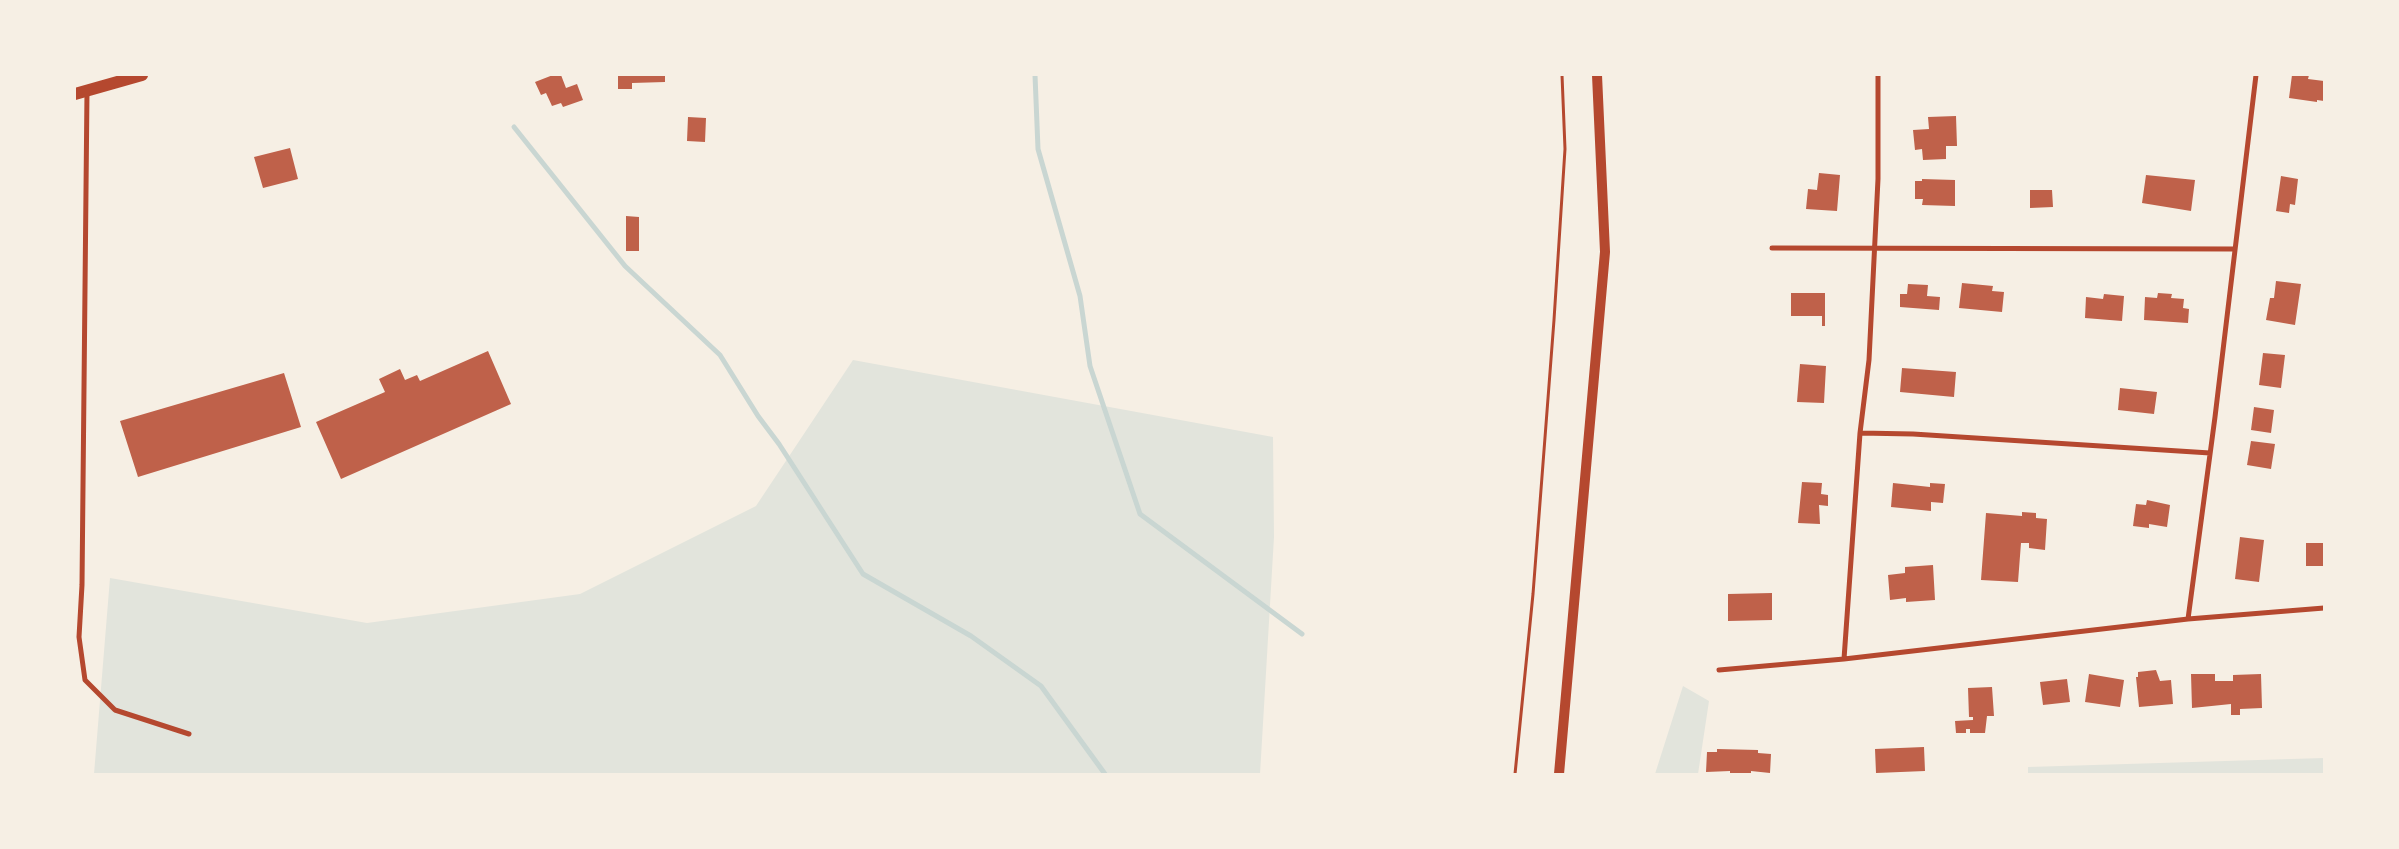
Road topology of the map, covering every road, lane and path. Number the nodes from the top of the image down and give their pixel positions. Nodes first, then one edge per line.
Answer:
1 (142, 75) edge
2 (1562, 75) edge
3 (1597, 75) edge
4 (1878, 75) edge
5 (2256, 75) edge
6 (81, 92) edge
7 (1873, 247) junction
8 (1772, 248) dead end
9 (2235, 249) junction
10 (1860, 433) junction
11 (2210, 454) junction
12 (2324, 608) edge
13 (2188, 619) junction
14 (1844, 659) junction
15 (1719, 670) dead end
16 (189, 734) dead end
17 (1515, 774) edge
18 (1559, 774) edge

1 - 6 main road
2 - 17 path
3 - 18 main road
4 - 7 street
5 - 9 street
6 - 16 street
7 - 8 street
7 - 9 street
7 - 10 street
9 - 11 street
10 - 11 street
10 - 14 street
11 - 13 street
12 - 13 street
13 - 14 street
14 - 15 street

